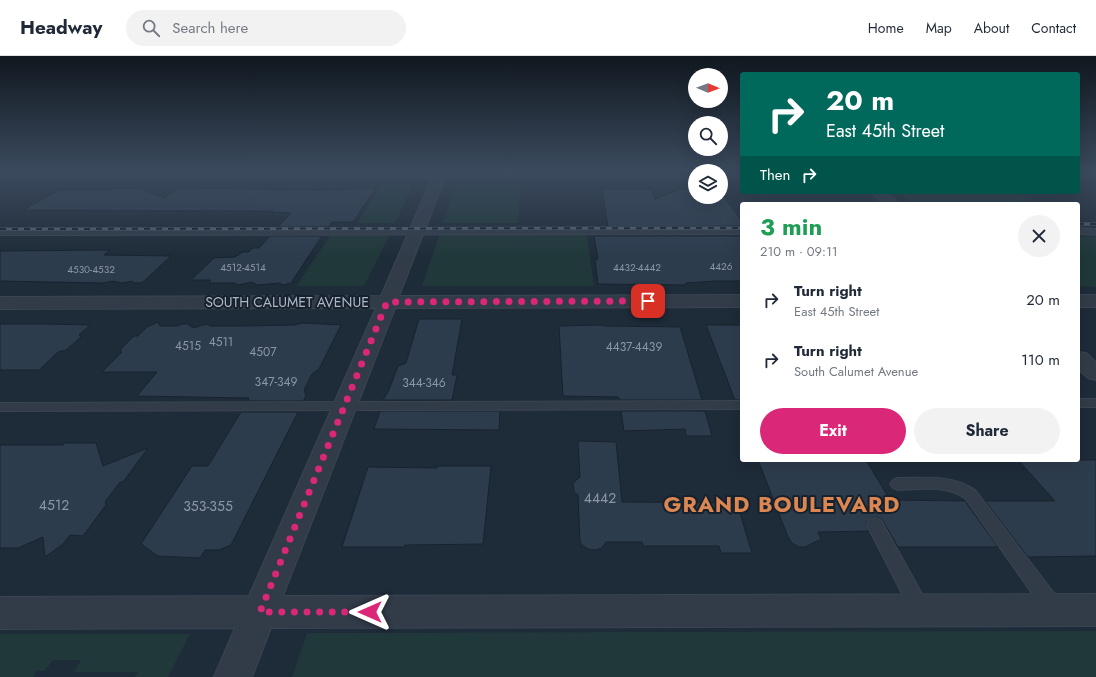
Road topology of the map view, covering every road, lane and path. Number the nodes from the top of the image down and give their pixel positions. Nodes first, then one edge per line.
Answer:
1 (430, 199) edge
2 (416, 231) junction
3 (740, 231) edge
4 (0, 232) edge
5 (1080, 232) edge
6 (1096, 232) edge
7 (740, 301) edge
8 (1080, 301) edge
9 (1096, 301) edge
10 (387, 302) junction
11 (0, 303) edge
12 (1080, 360) edge
13 (1096, 373) edge
14 (1080, 403) edge
15 (1096, 403) edge
16 (740, 405) edge
17 (0, 407) edge
18 (344, 407) junction
19 (898, 484) dead end
20 (875, 525) dead end
21 (920, 610) junction
22 (1055, 610) junction
23 (1096, 610) edge
24 (260, 612) junction
25 (0, 613) edge
26 (233, 677) edge

1 - 2 street
2 - 3 lane
2 - 4 lane
2 - 10 street
5 - 6 lane
7 - 10 street, SOUTH CALUMET AVENUE
8 - 9 street
10 - 11 street, SOUTH CALUMET AVENUE
10 - 18 street
12 - 13 street
14 - 15 lane
16 - 18 lane
17 - 18 lane
18 - 24 street
19 - 22 lane
20 - 21 lane
21 - 22 street
21 - 24 street
22 - 23 street
24 - 25 street
24 - 26 street

